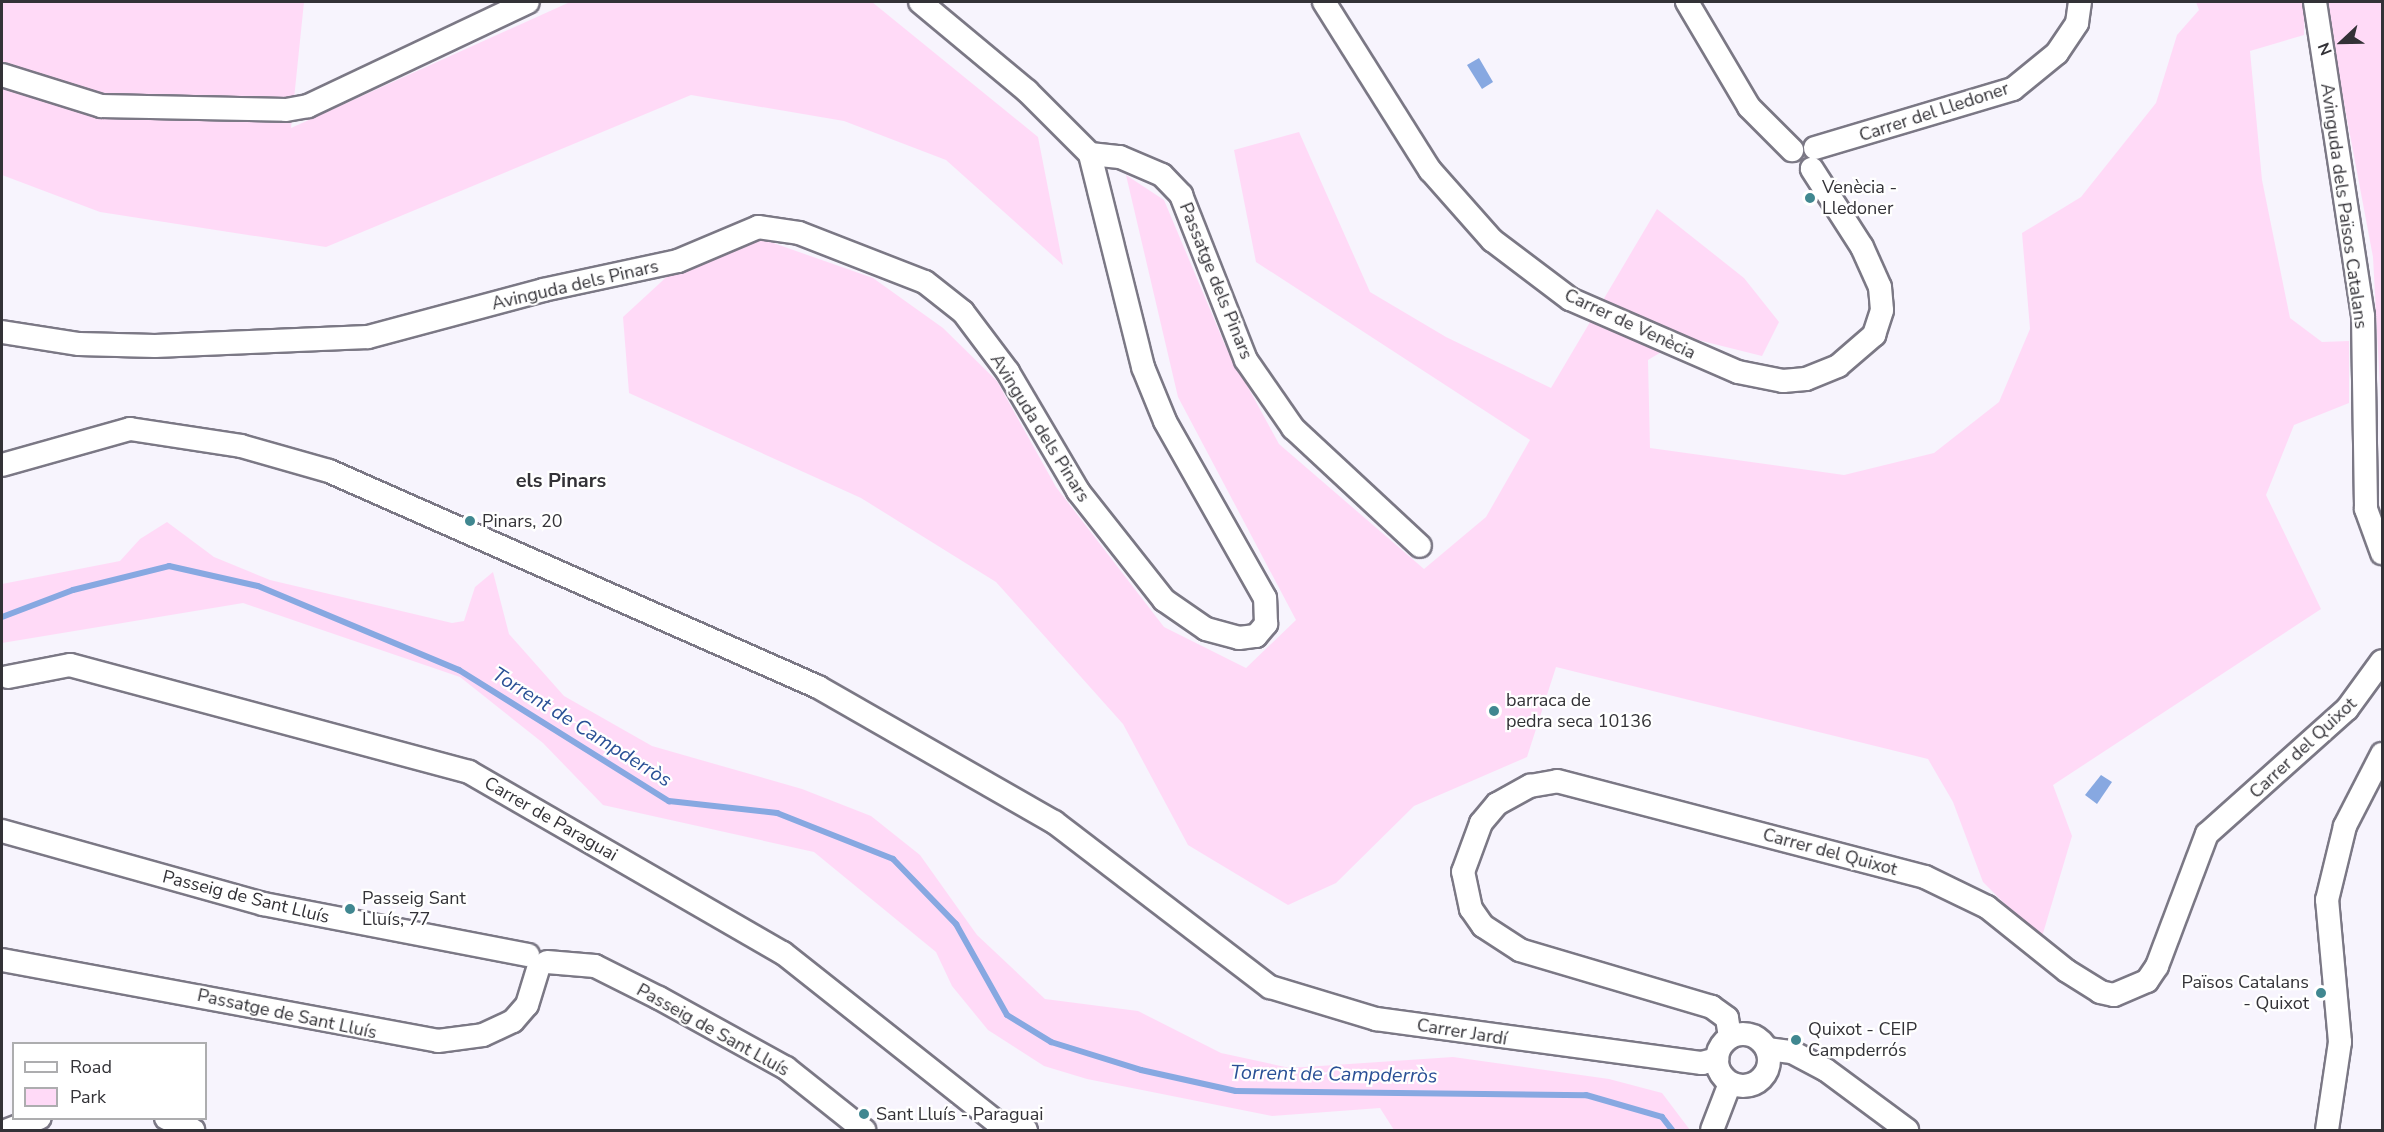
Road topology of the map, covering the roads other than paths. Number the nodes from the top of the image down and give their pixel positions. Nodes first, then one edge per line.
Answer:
1 (528, 2) edge
2 (920, 2) edge
3 (1324, 2) edge
4 (1687, 2) edge
5 (2080, 2) edge
6 (2315, 2) edge
7 (2, 75) edge
8 (1090, 154) junction
9 (1814, 159) junction
10 (2, 332) edge
11 (2, 465) edge
12 (1420, 546) dead end
13 (2382, 553) edge
14 (2382, 661) edge
15 (8, 677) dead end
16 (2382, 754) edge
17 (2, 831) edge
18 (2, 960) edge
19 (538, 962) junction
20 (1730, 1037) junction
21 (1767, 1049) junction
22 (1717, 1059) junction
23 (1730, 1083) junction
24 (37, 1120) edge
25 (168, 1120) edge
26 (992, 1126) edge
27 (8, 1131) edge
28 (193, 1131) edge
29 (864, 1131) edge
30 (1026, 1131) edge
31 (1712, 1131) edge
32 (1907, 1131) edge
33 (2327, 1131) edge

1 - 7 street
2 - 8 street
3 - 9 street, Carrer de Venècia
4 - 9 street
5 - 9 street, Carrer del Lledoner
6 - 13 street, Avinguda dels Països Catalans
8 - 10 street, Avinguda dels Pinars
8 - 12 street, Passatge dels Pinars
11 - 22 street, Carrer Jardí
14 - 20 street, Carrer del Quixot
15 - 26 street, Carrer de Paraguai
16 - 33 street
17 - 19 street, Passeig de Sant Lluís
18 - 19 street, Passatge de Sant Lluís
19 - 29 street, Passeig de Sant Lluís
20 - 21 street
20 - 22 street
21 - 23 street
21 - 32 street
22 - 23 street
23 - 31 street
24 - 27 street
25 - 28 street
26 - 30 street, Carrer de Paraguai

